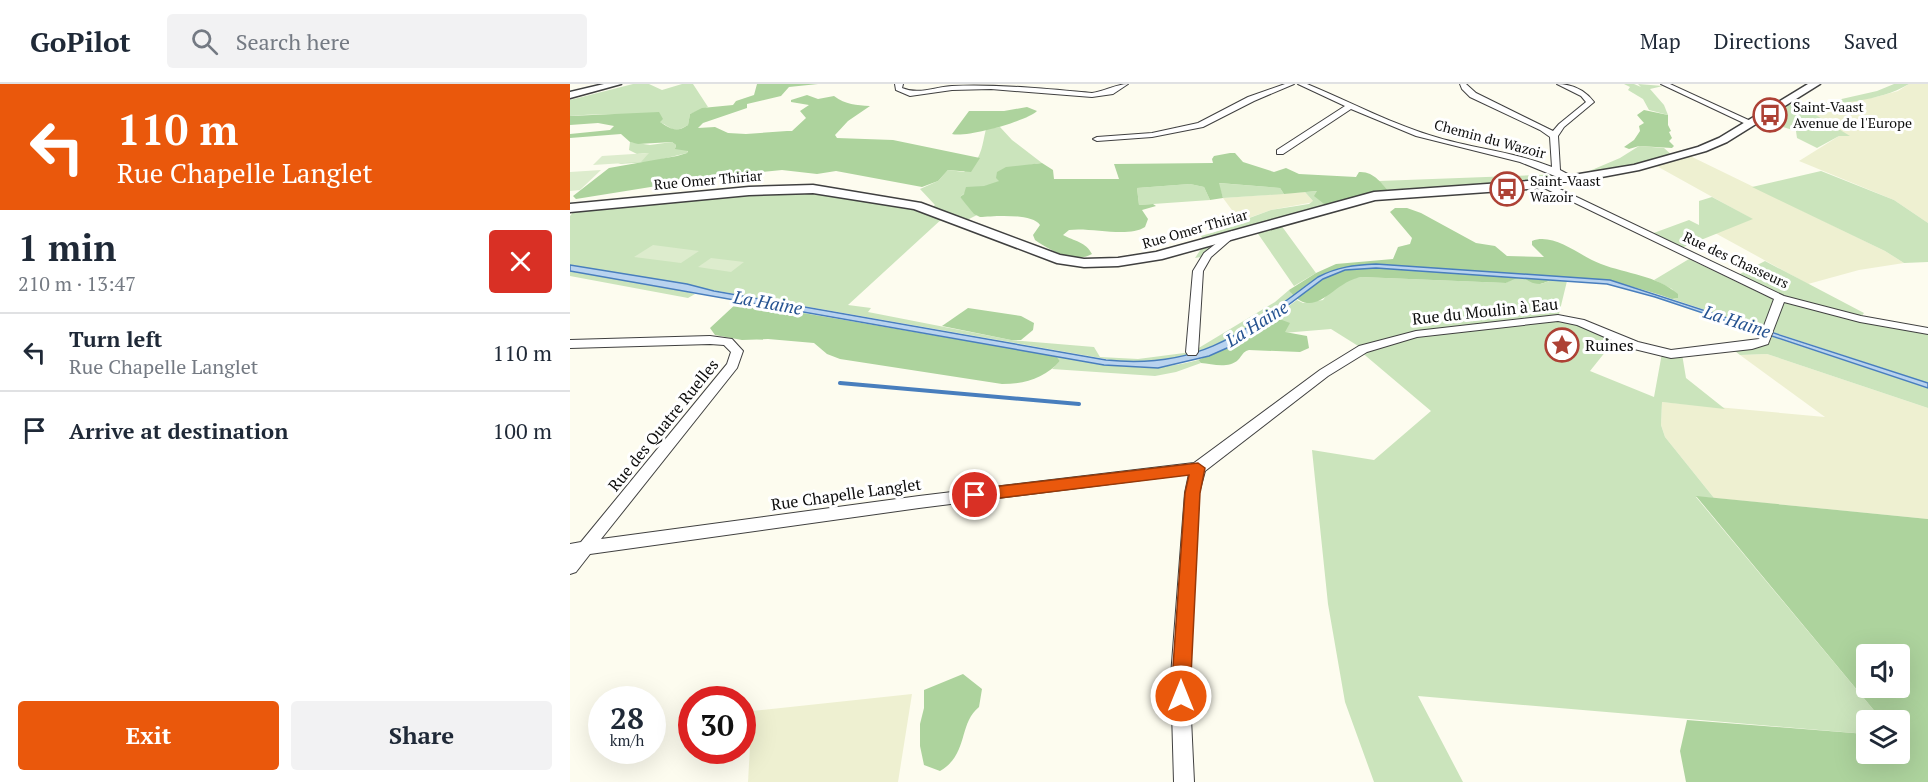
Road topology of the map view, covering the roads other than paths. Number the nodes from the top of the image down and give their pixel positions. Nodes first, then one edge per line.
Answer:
1 (616, 84) edge
2 (899, 84) edge
3 (1125, 84) edge
4 (1291, 84) edge
5 (1301, 84) edge
6 (1463, 84) edge
7 (1560, 84) edge
8 (1664, 84) edge
9 (1815, 84) edge
10 (570, 95) edge
11 (1352, 105) junction
12 (1751, 123) junction
13 (1554, 136) junction
14 (1097, 139) dead end
15 (1280, 152) dead end
16 (1556, 171) junction
17 (1572, 180) junction
18 (1543, 184) junction
19 (570, 208) edge
20 (1232, 234) junction
21 (1780, 298) junction
22 (1928, 331) edge
23 (570, 344) edge
24 (1192, 352) dead end
25 (1198, 468) junction
26 (577, 549) edge
27 (570, 567) edge
28 (1184, 782) edge

1 - 10 street
2 - 3 street
4 - 14 street
5 - 11 street, Chemin du Wazoir
6 - 13 street
7 - 13 street
8 - 12 street
9 - 12 street, Rue Omer Thiriar
11 - 15 street
11 - 16 street, Chemin du Wazoir
12 - 17 street, Rue Omer Thiriar
13 - 16 street
16 - 17 street, Chemin du Wazoir
17 - 18 street, Rue Omer Thiriar
18 - 20 street, Rue Omer Thiriar
18 - 21 street, Rue des Chasseurs
19 - 20 street, Rue Omer Thiriar
20 - 24 street
21 - 22 street, Rue des Chasseurs
21 - 25 street, Rue du Moulin à Eau
23 - 26 street, Rue des Quatre Ruelles
25 - 26 street, Rue Chapelle Langlet
25 - 28 street
26 - 27 street, Rue des Quatre Ruelles

